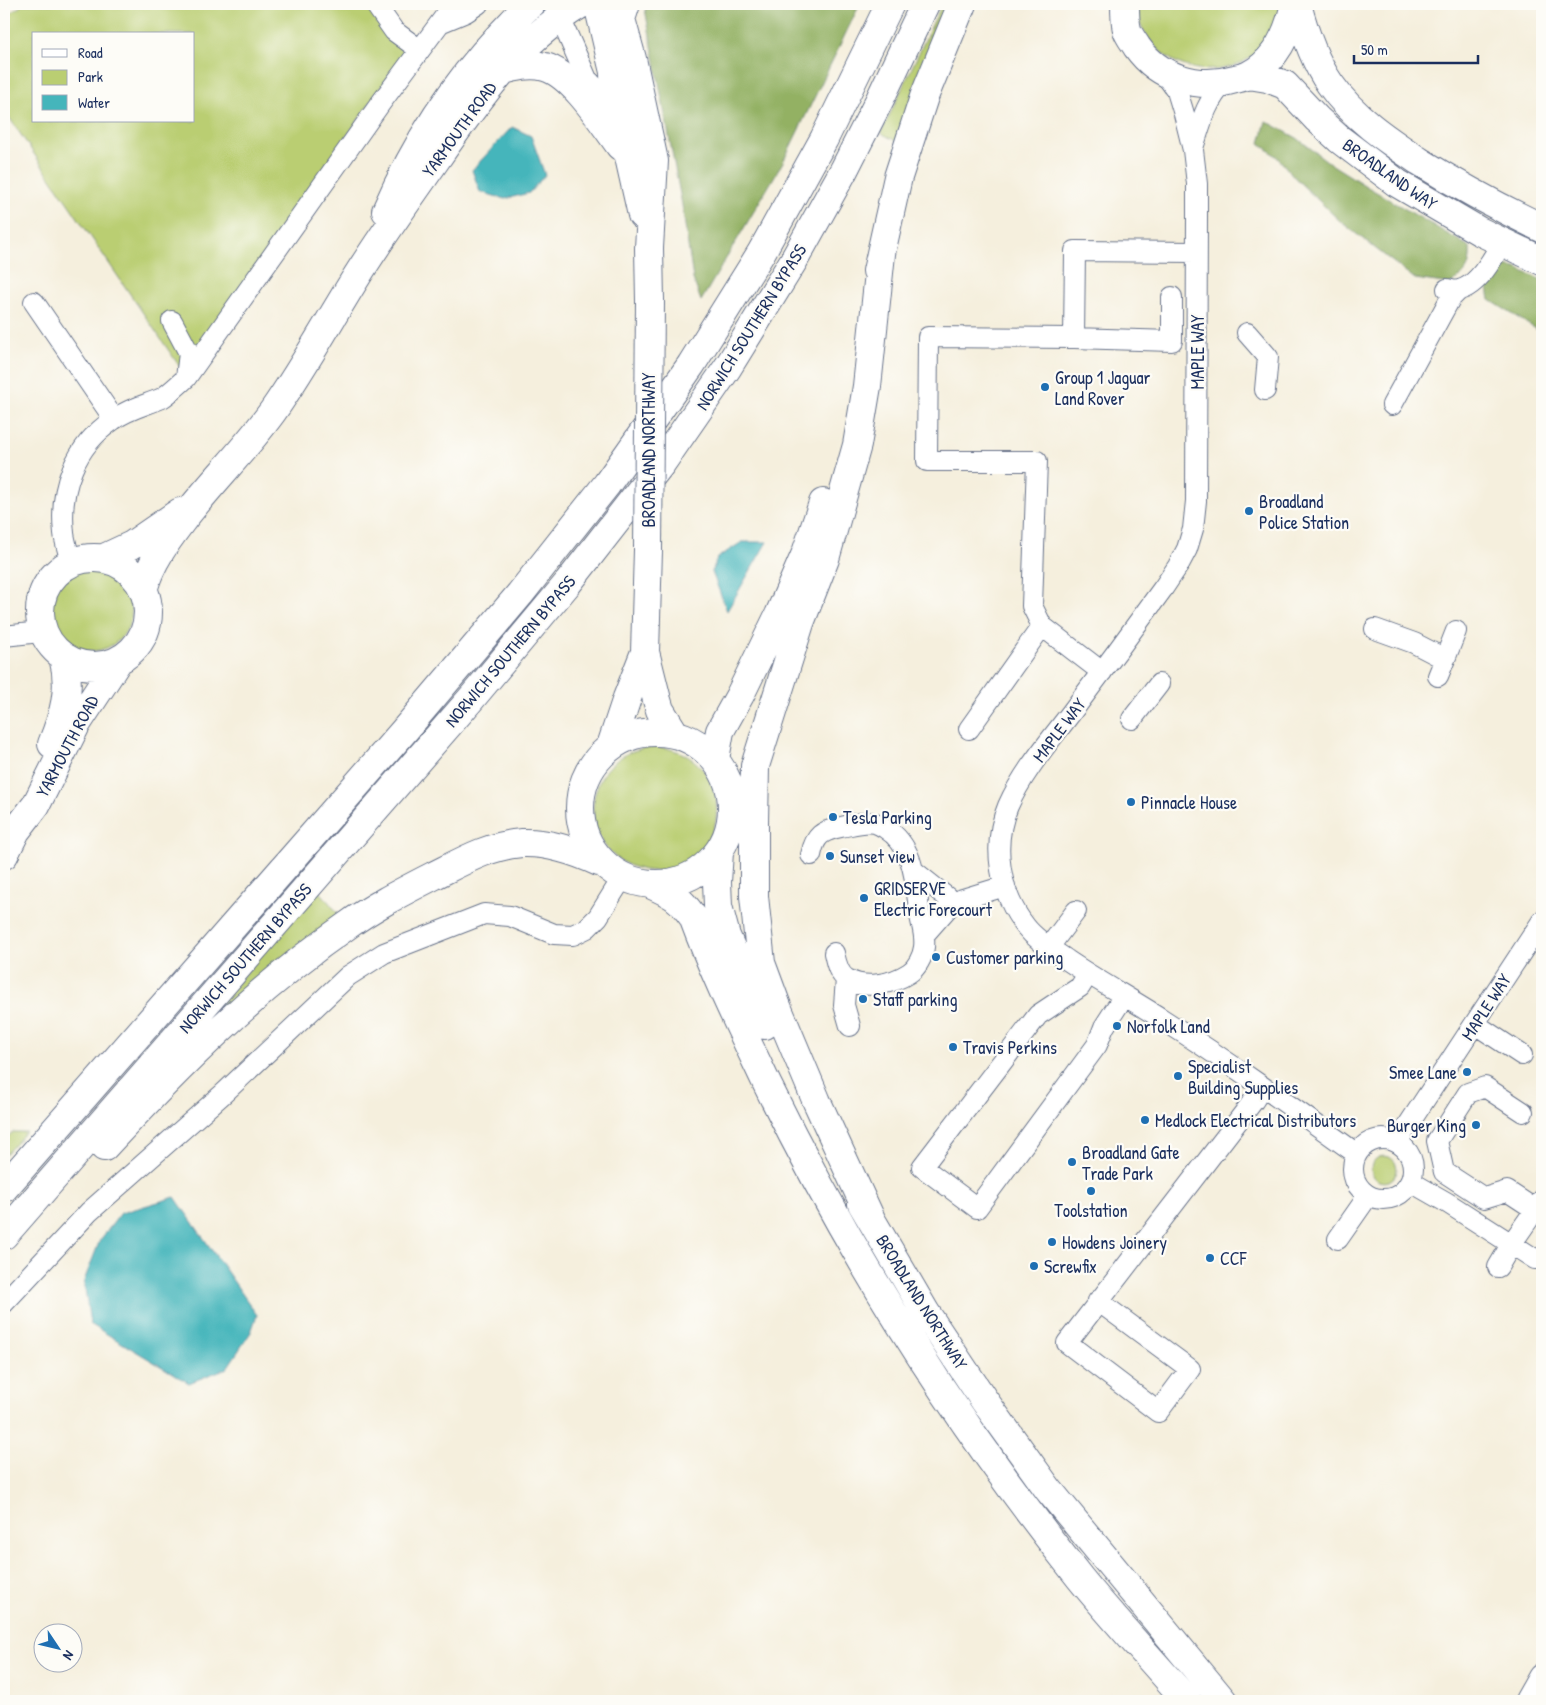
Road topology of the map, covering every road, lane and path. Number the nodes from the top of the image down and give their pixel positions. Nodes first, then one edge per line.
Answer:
1 (376, 4) edge
2 (454, 4) edge
3 (478, 4) edge
4 (510, 4) edge
5 (598, 4) edge
6 (890, 4) edge
7 (925, 4) edge
8 (962, 4) edge
9 (1103, 4) edge
10 (1125, 4) edge
11 (1296, 4) edge
12 (562, 6) edge
13 (618, 9) edge
14 (442, 22) junction
15 (1128, 31) junction
16 (420, 50) junction
17 (503, 70) junction
18 (1162, 70) junction
19 (1237, 78) junction
20 (615, 108) junction
21 (438, 111) junction
22 (1193, 150) junction
23 (629, 157) junction
24 (1542, 228) edge
25 (1502, 242) junction
26 (650, 248) junction
27 (1196, 252) junction
28 (881, 254) junction
29 (1542, 261) edge
30 (358, 274) junction
31 (1172, 297) dead end
32 (34, 302) dead end
33 (172, 321) dead end
34 (1247, 333) dead end
35 (1074, 338) junction
36 (186, 378) junction
37 (1265, 390) dead end
38 (1392, 405) dead end
39 (114, 419) junction
40 (200, 498) junction
41 (104, 558) junction
42 (72, 563) junction
43 (144, 587) junction
44 (1042, 626) junction
45 (41, 629) junction
46 (1375, 629) dead end
47 (1456, 631) dead end
48 (4, 636) edge
49 (645, 652) junction
50 (64, 656) junction
51 (118, 661) junction
52 (1102, 672) junction
53 (1159, 684) dead end
54 (1132, 719) dead end
55 (969, 729) dead end
56 (675, 734) junction
57 (612, 746) junction
58 (715, 759) junction
59 (16, 831) junction
60 (719, 852) junction
61 (814, 854) dead end
62 (4, 855) edge
63 (598, 862) junction
64 (914, 871) junction
65 (623, 877) junction
66 (650, 884) junction
67 (1006, 886) junction
68 (953, 902) junction
69 (1076, 911) dead end
70 (1542, 921) edge
71 (924, 935) junction
72 (1049, 947) junction
73 (834, 953) dead end
74 (1088, 974) junction
75 (846, 979) junction
76 (1124, 996) junction
77 (1475, 1024) junction
78 (850, 1026) dead end
79 (1522, 1056) dead end
80 (1262, 1087) junction
81 (1523, 1112) dead end
82 (1397, 1142) junction
83 (1357, 1154) junction
84 (1411, 1182) junction
85 (4, 1188) edge
86 (1368, 1196) junction
87 (1539, 1205) edge
88 (871, 1219) junction
89 (4, 1235) edge
90 (1338, 1239) dead end
91 (1512, 1243) junction
92 (4, 1254) edge
93 (1535, 1258) dead end
94 (1498, 1267) dead end
95 (1098, 1301) junction
96 (4, 1303) edge
97 (1166, 1631) junction
98 (1542, 1678) edge
99 (1187, 1701) edge
100 (1223, 1701) edge
101 (1238, 1701) edge
102 (1529, 1701) edge

1 - 16 street
2 - 14 street
3 - 14 street
4 - 21 highway
5 - 20 highway, BROADLAND NORTHWAY
6 - 85 highway, NORWICH SOUTHERN BYPASS
7 - 89 highway, NORWICH SOUTHERN BYPASS
8 - 28 highway
9 - 15 highway
10 - 15 highway
11 - 19 highway
11 - 24 highway, BROADLAND WAY
12 - 17 highway, YARMOUTH ROAD
12 - 20 highway
12 - 21 highway, YARMOUTH ROAD
13 - 26 highway, BROADLAND NORTHWAY
14 - 16 street
15 - 18 highway
16 - 36 street
17 - 23 highway, BROADLAND NORTHWAY
17 - 30 highway, YARMOUTH ROAD
18 - 19 highway
18 - 22 street, MAPLE WAY
19 - 22 street, MAPLE WAY
19 - 25 highway, BROADLAND WAY
20 - 23 highway, BROADLAND NORTHWAY
21 - 30 highway, YARMOUTH ROAD
22 - 27 street, MAPLE WAY
23 - 26 highway, BROADLAND NORTHWAY
25 - 29 highway, BROADLAND WAY
25 - 38 street
26 - 49 highway, BROADLAND NORTHWAY, bridge
27 - 35 street
27 - 52 street, MAPLE WAY
28 - 58 highway
28 - 88 highway
30 - 40 highway, YARMOUTH ROAD
31 - 35 street
32 - 39 street
33 - 36 street
34 - 37 street
35 - 44 street
36 - 39 street
39 - 42 street
40 - 41 highway, YARMOUTH ROAD
40 - 43 highway, YARMOUTH ROAD
41 - 42 highway
41 - 43 highway
42 - 45 highway
43 - 51 highway
44 - 52 street
44 - 55 street
45 - 48 street
45 - 50 highway
46 - 47 street
49 - 56 highway, BROADLAND NORTHWAY
49 - 57 highway, BROADLAND NORTHWAY
50 - 51 highway
50 - 59 highway, YARMOUTH ROAD
51 - 59 highway, YARMOUTH ROAD
52 - 67 street, MAPLE WAY
53 - 54 street
56 - 57 highway
56 - 58 highway
57 - 63 highway
58 - 60 highway
59 - 62 highway, YARMOUTH ROAD
60 - 66 highway
60 - 88 highway, BROADLAND NORTHWAY
61 - 64 street
63 - 65 highway
63 - 92 highway
64 - 68 street
64 - 71 street
65 - 66 highway
65 - 96 street
66 - 99 highway, BROADLAND NORTHWAY
67 - 68 street
67 - 72 street, MAPLE WAY
68 - 71 street
69 - 72 street
70 - 77 street, MAPLE WAY
71 - 75 street
72 - 74 street, MAPLE WAY
73 - 75 street
74 - 76 street, MAPLE WAY
74 - 76 street
75 - 78 street
76 - 80 street, MAPLE WAY
77 - 79 street
77 - 82 street, MAPLE WAY
80 - 83 street, MAPLE WAY
80 - 95 street
81 - 87 street
82 - 83 street
82 - 84 street
83 - 86 street
84 - 86 street
84 - 91 street
86 - 90 street
87 - 91 street
88 - 97 highway, BROADLAND NORTHWAY
91 - 93 street
91 - 94 street
95 - 95 street
97 - 100 highway, BROADLAND NORTHWAY
97 - 101 highway
98 - 102 highway

